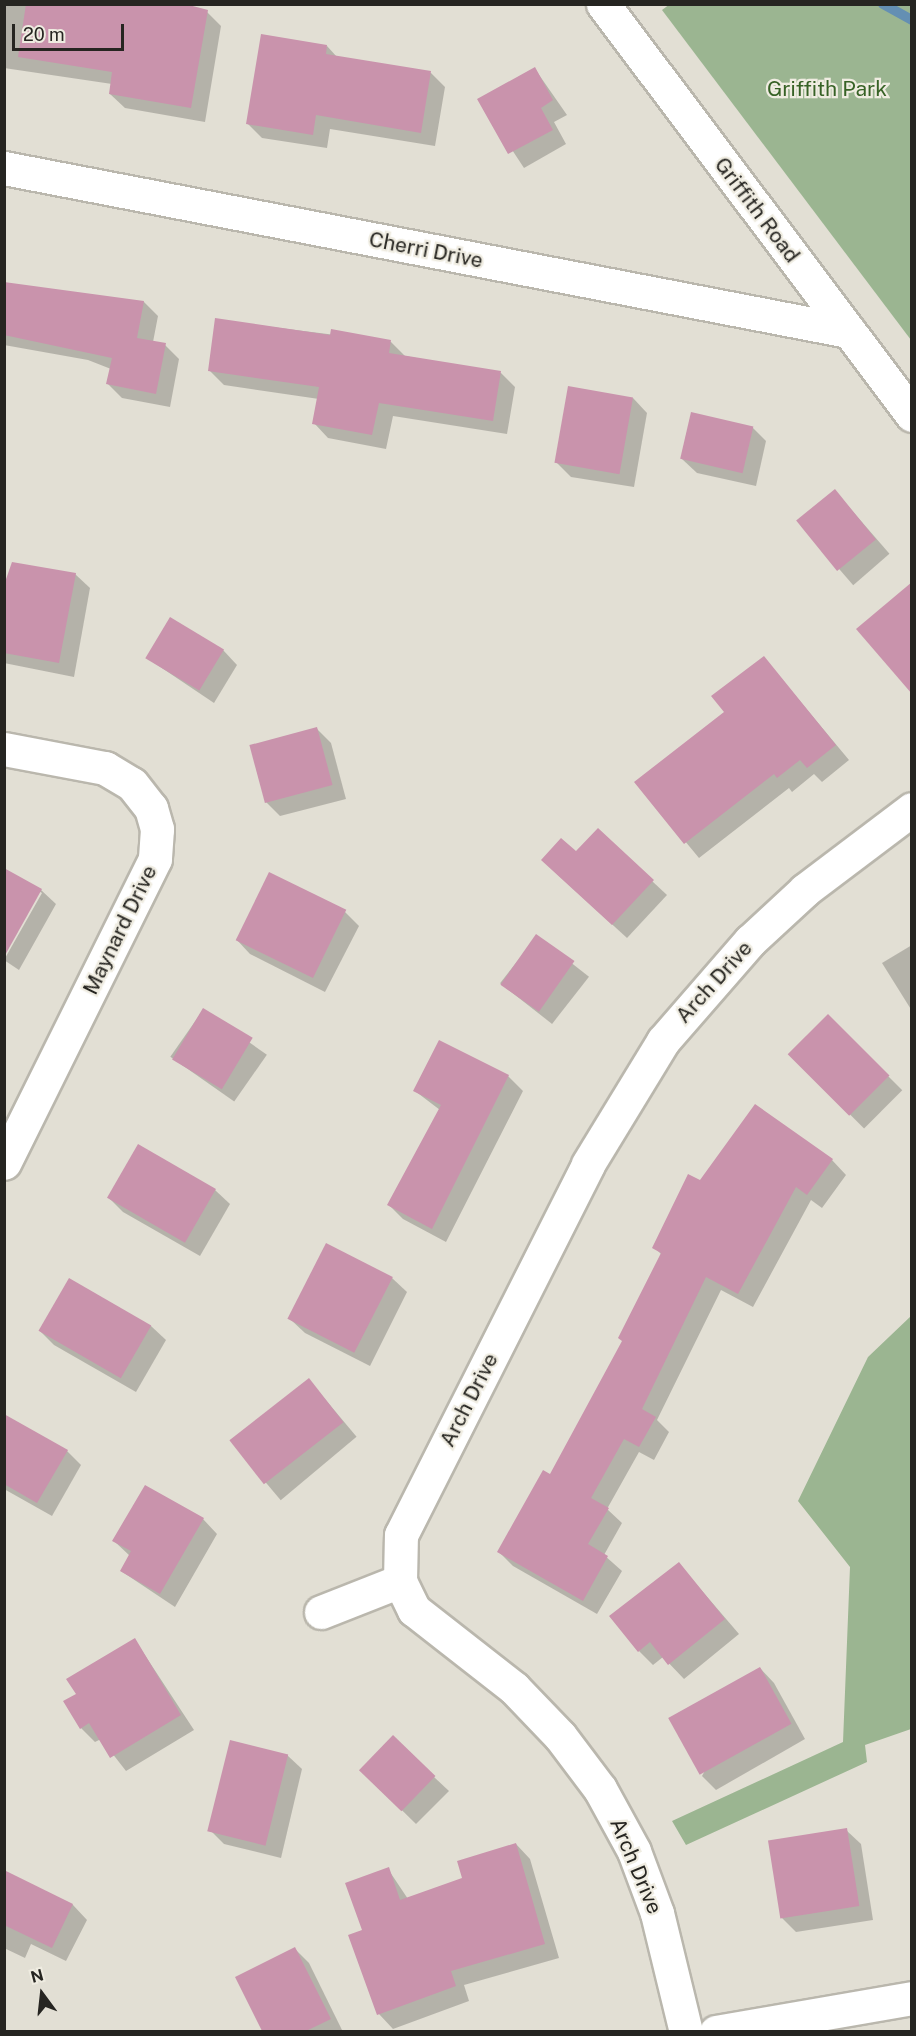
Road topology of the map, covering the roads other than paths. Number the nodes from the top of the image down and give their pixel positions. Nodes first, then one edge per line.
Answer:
1 (603, 4) edge
2 (4, 168) edge
3 (848, 331) junction
4 (912, 415) edge
5 (4, 749) edge
6 (912, 809) edge
7 (4, 1163) edge
8 (400, 1581) junction
9 (321, 1612) dead end
10 (912, 1998) edge
11 (686, 2031) edge
12 (716, 2031) edge

1 - 3 street, Griffith Road
2 - 3 street, Cherri Drive
3 - 4 street, Griffith Road
5 - 7 street, Maynard Drive
6 - 8 street, Arch Drive
8 - 9 street
8 - 11 street, Arch Drive
10 - 12 street

